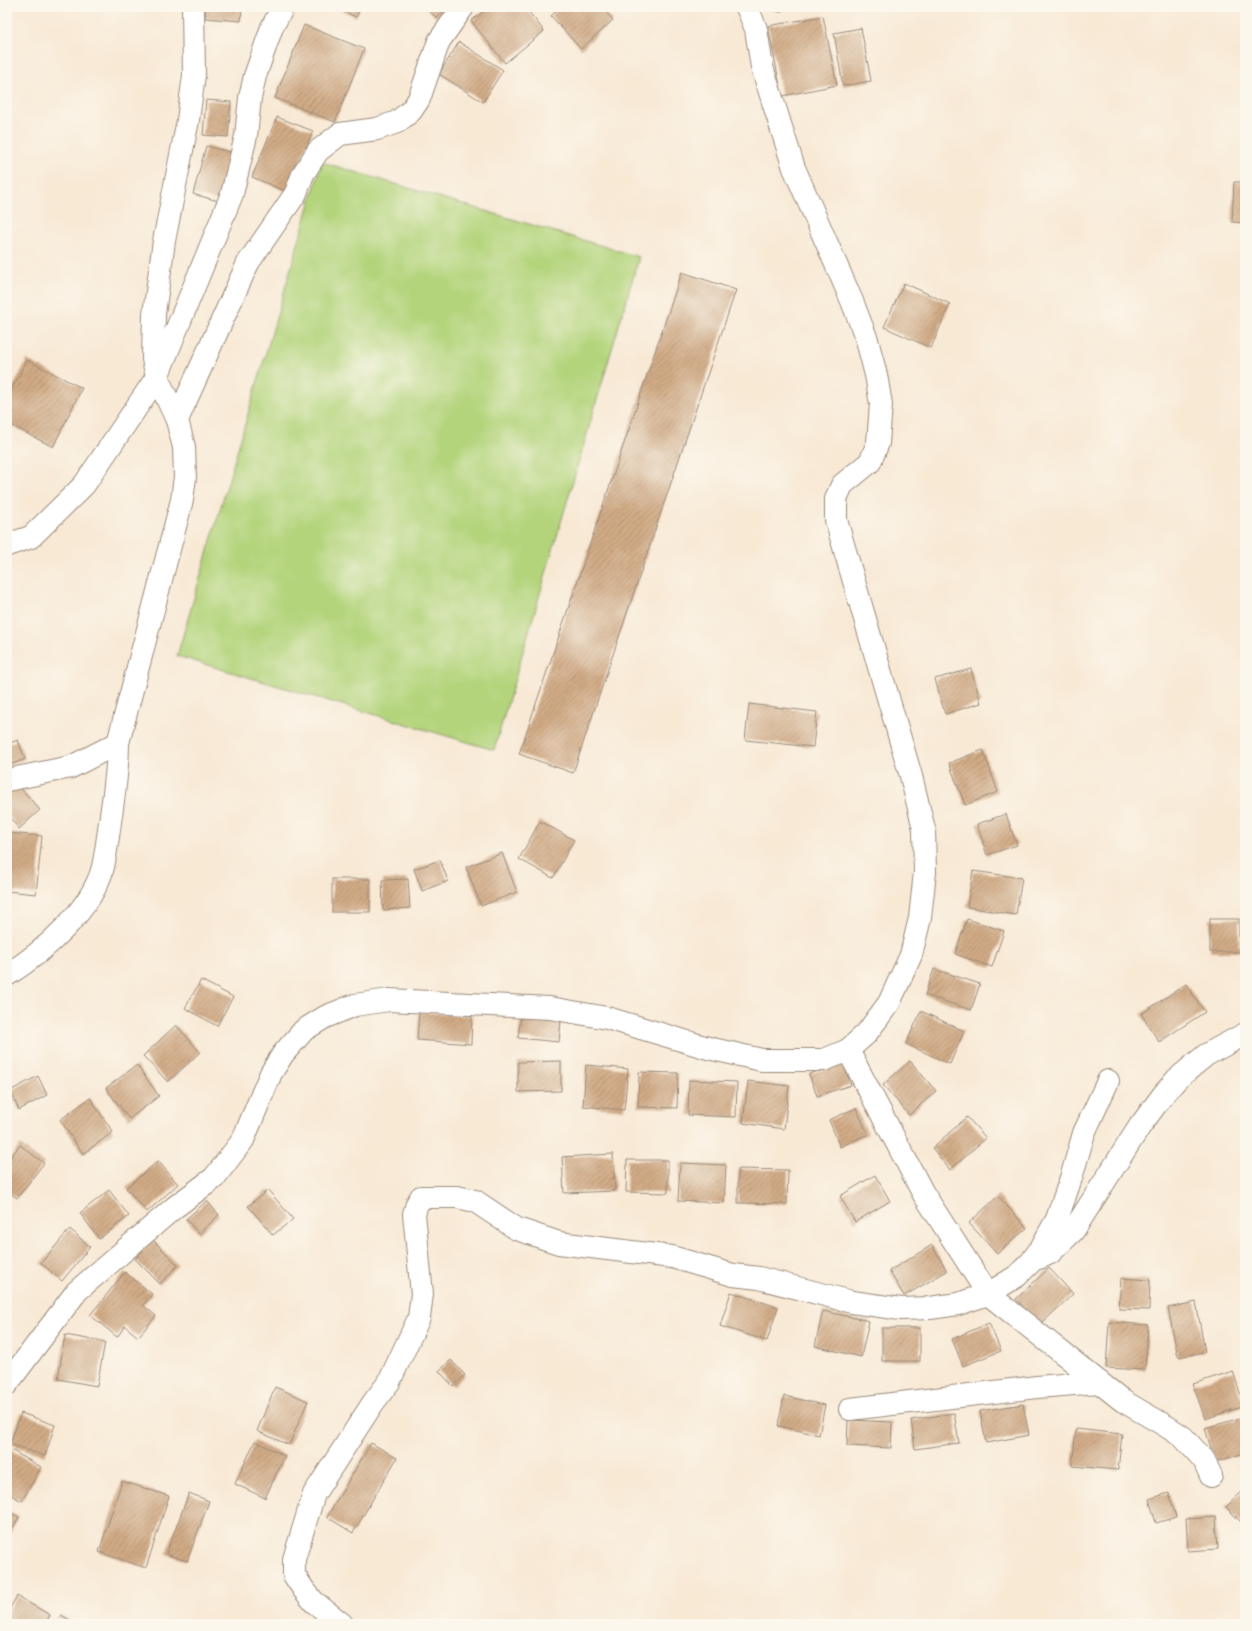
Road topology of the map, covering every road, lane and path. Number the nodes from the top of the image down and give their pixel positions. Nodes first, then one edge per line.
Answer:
1 (193, 7) edge
2 (283, 7) edge
3 (463, 7) edge
4 (747, 7) edge
5 (157, 377) junction
6 (177, 420) junction
7 (7, 545) edge
8 (118, 743) junction
9 (7, 780) edge
10 (7, 975) edge
11 (1245, 1034) edge
12 (848, 1050) junction
13 (1108, 1081) dead end
14 (1031, 1262) junction
15 (988, 1294) junction
16 (1099, 1382) junction
17 (7, 1384) edge
18 (850, 1409) dead end
19 (1211, 1476) dead end
20 (342, 1624) edge

1 - 5 street
2 - 5 street
3 - 6 street
4 - 12 street
5 - 6 street
5 - 7 street
6 - 8 street
8 - 9 street
8 - 10 street
11 - 14 street
12 - 15 street
12 - 17 street
13 - 14 street
14 - 15 street
15 - 16 street
15 - 20 street
16 - 18 street
16 - 19 street

